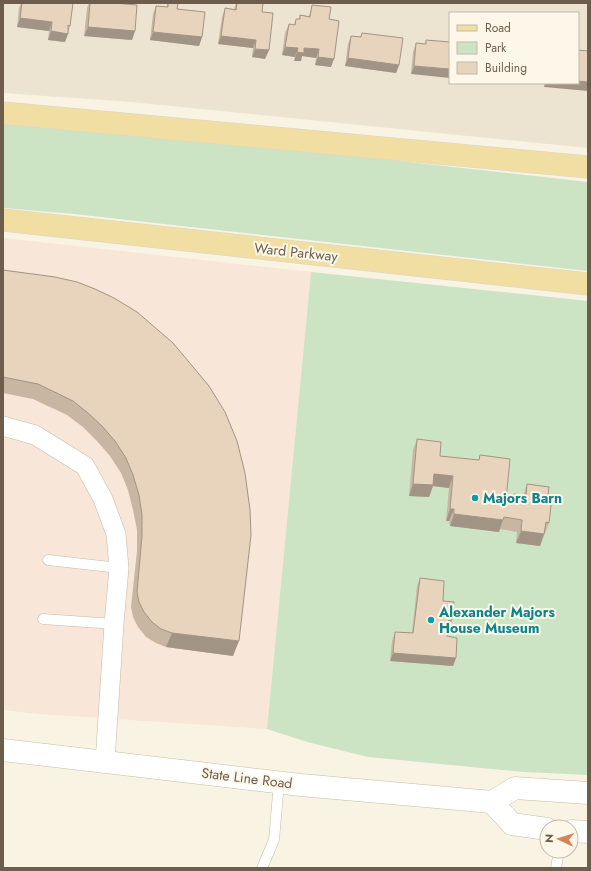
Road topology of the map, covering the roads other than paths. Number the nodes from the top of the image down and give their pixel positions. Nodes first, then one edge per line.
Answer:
1 (3, 113) edge
2 (588, 166) edge
3 (3, 220) edge
4 (588, 284) edge
5 (3, 426) edge
6 (48, 560) dead end
7 (119, 568) junction
8 (43, 619) dead end
9 (114, 624) junction
10 (3, 750) edge
11 (105, 762) junction
12 (279, 782) junction
13 (588, 793) edge
14 (492, 802) junction
15 (539, 828) edge
16 (262, 868) edge

1 - 2 main road
3 - 4 main road, Ward Parkway
5 - 7 street
6 - 7 lane
7 - 9 street
8 - 9 lane
9 - 11 street
10 - 11 main road, State Line Road
11 - 12 main road, State Line Road
12 - 14 main road, State Line Road
12 - 16 lane
13 - 14 main road
14 - 15 main road

